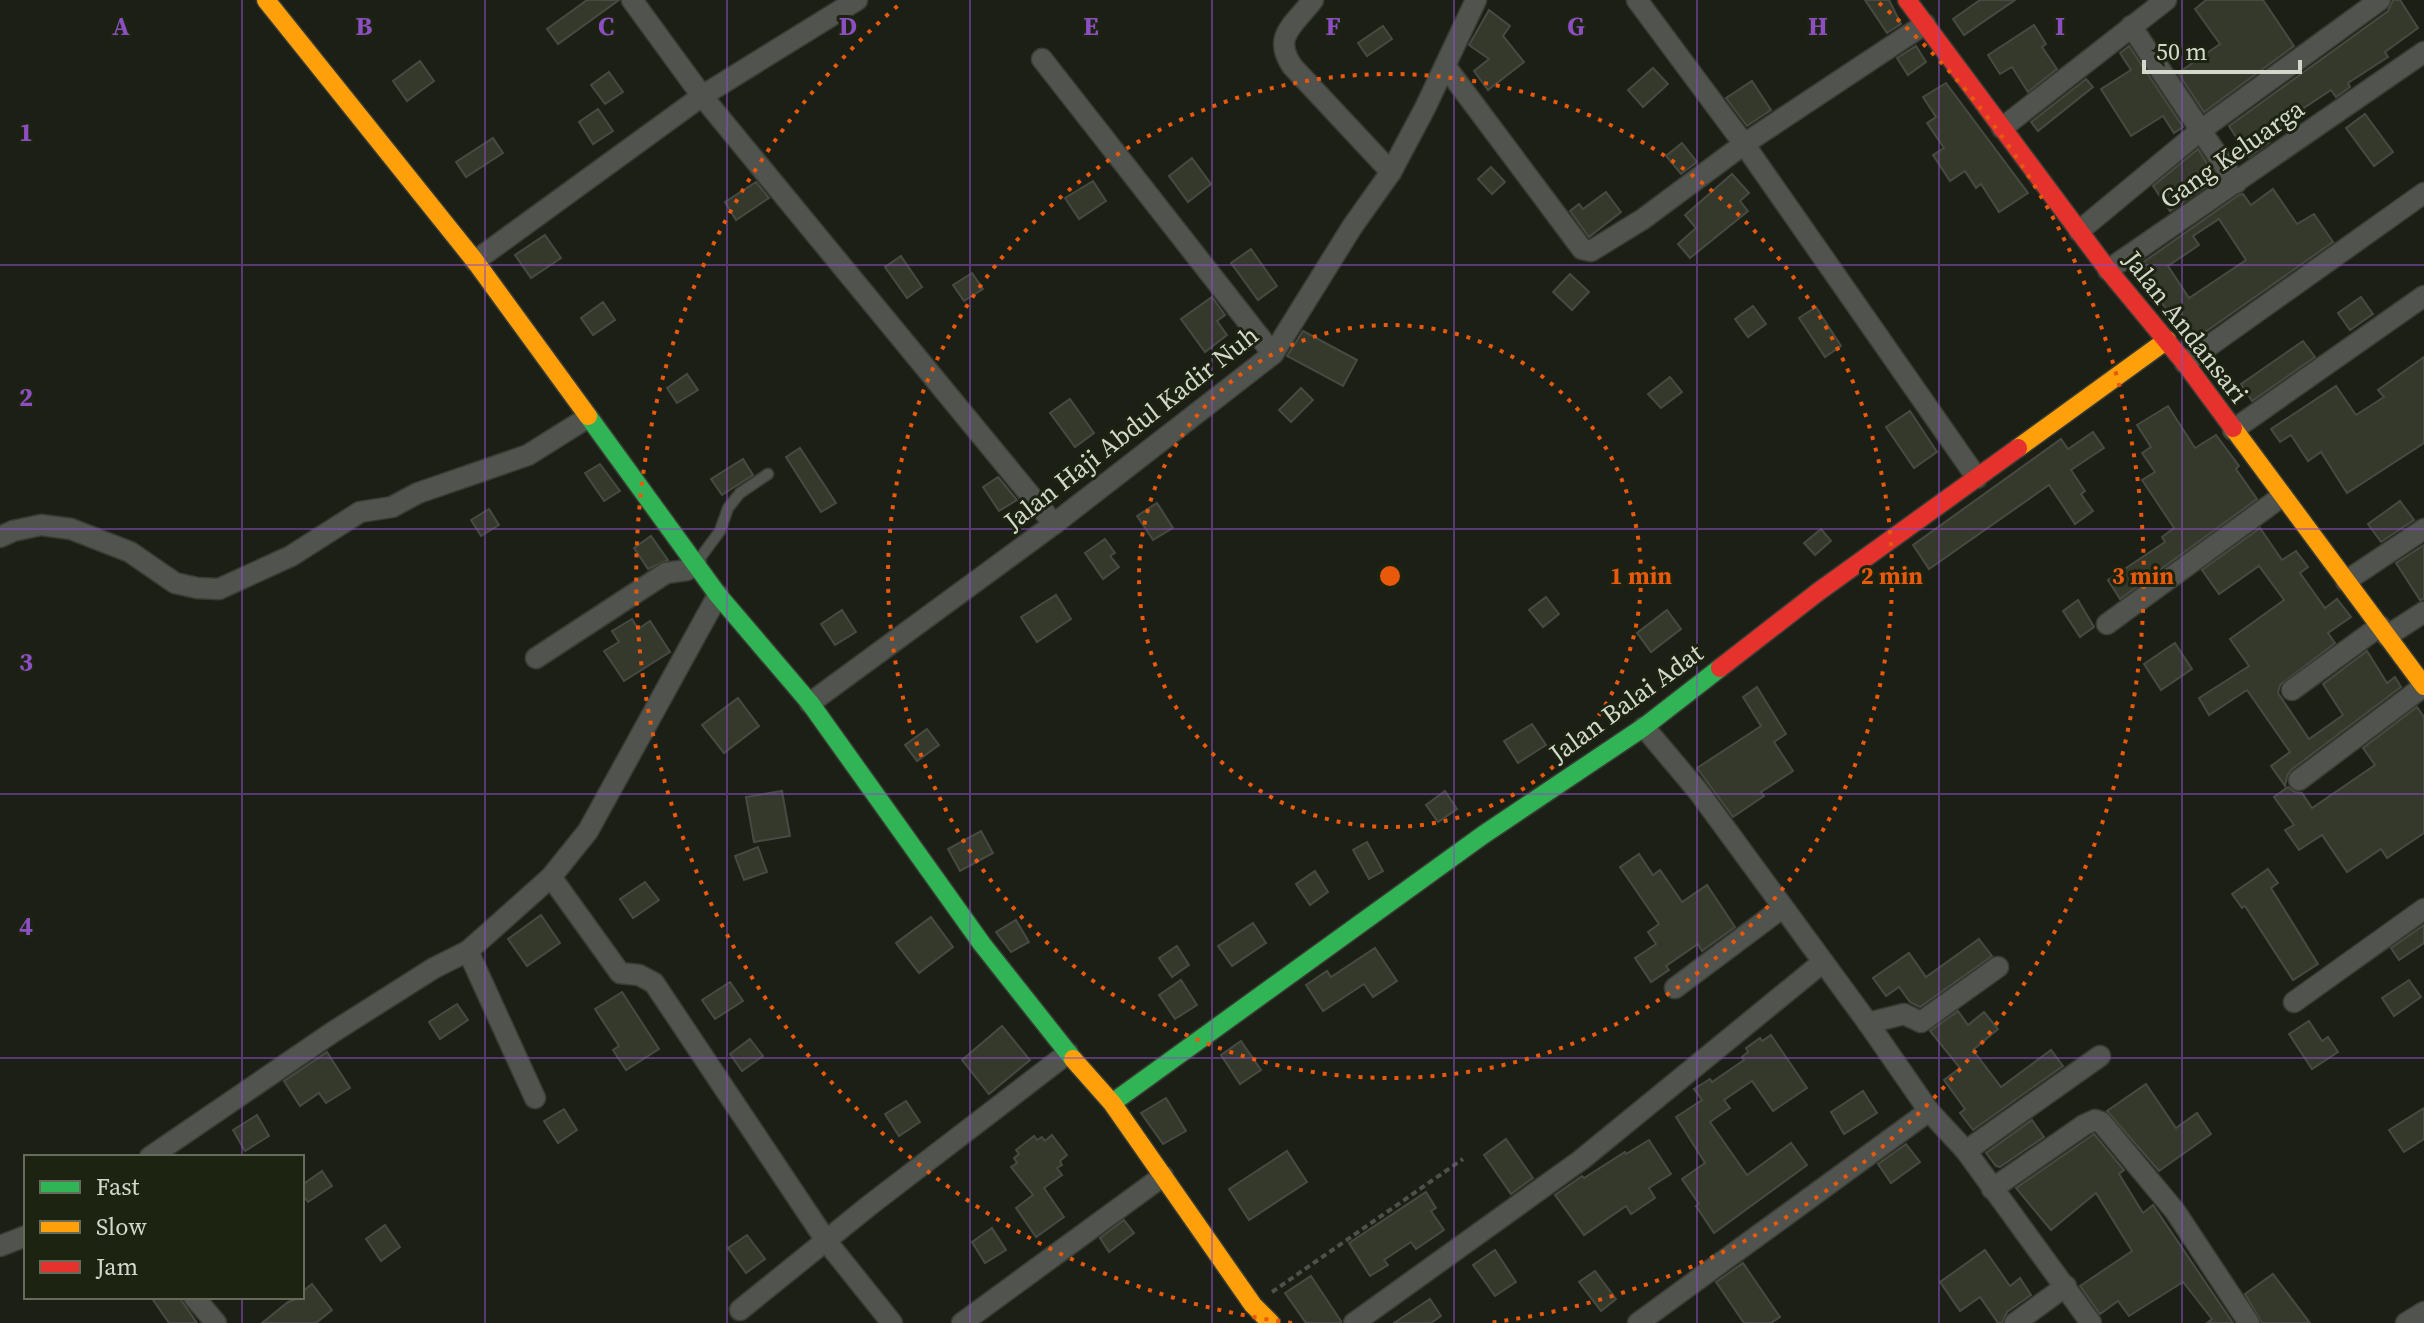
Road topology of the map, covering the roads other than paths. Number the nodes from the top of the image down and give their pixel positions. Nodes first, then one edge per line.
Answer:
1 (266, 0) edge
2 (632, 0) edge
3 (857, 0) edge
4 (1313, 0) edge
5 (1476, 0) edge
6 (1637, 0) edge
7 (1907, 0) edge
8 (2166, 0) edge
9 (2380, 0) edge
10 (1925, 24) junction
11 (2131, 26) junction
12 (2424, 52) edge
13 (1042, 59) dead end
14 (1446, 67) junction
15 (702, 96) junction
16 (2002, 128) junction
17 (2201, 130) junction
18 (1744, 144) junction
19 (1391, 172) junction
20 (2236, 183) junction
21 (2424, 193) edge
22 (2079, 231) junction
23 (475, 261) junction
24 (2108, 270) junction
25 (2424, 296) edge
26 (2167, 340) junction
27 (1273, 354) junction
28 (2185, 363) junction
29 (587, 418) junction
30 (2233, 430) junction
31 (768, 474) dead end
32 (1977, 478) junction
33 (2281, 497) junction
34 (1054, 524) junction
35 (2424, 529) edge
36 (0, 537) edge
37 (696, 563) junction
38 (2346, 581) junction
39 (718, 595) junction
40 (2424, 612) edge
41 (2107, 624) dead end
42 (2383, 631) junction
43 (536, 658) dead end
44 (2424, 686) edge
45 (2292, 690) dead end
46 (810, 703) junction
47 (1644, 727) junction
48 (2299, 780) dead end
49 (551, 877) junction
50 (1782, 908) junction
51 (2424, 909) edge
52 (468, 951) junction
53 (1823, 962) junction
54 (1998, 967) dead end
55 (1675, 988) dead end
56 (2294, 1002) dead end
57 (1868, 1023) junction
58 (1068, 1053) junction
59 (2100, 1056) dead end
60 (535, 1098) dead end
61 (1112, 1103) junction
62 (1929, 1111) junction
63 (1966, 1151) junction
64 (153, 1155) edge
65 (1163, 1176) junction
66 (1992, 1189) junction
67 (24, 1237) edge
68 (827, 1242) junction
69 (0, 1246) edge
70 (2066, 1286) junction
71 (196, 1299) edge
72 (740, 1310) dead end
73 (2424, 1312) edge
74 (216, 1323) edge
75 (892, 1323) edge
76 (962, 1323) edge
77 (1271, 1323) edge
78 (1354, 1323) edge
79 (1638, 1323) edge
80 (2015, 1323) edge
81 (2091, 1323) edge
82 (2249, 1323) edge
83 (2406, 1323) edge

1 - 23 street
2 - 15 street
3 - 15 street
4 - 19 street
5 - 14 street, Jalan Haji Abdul Kadir Nuh
6 - 18 street
7 - 10 street, Jalan Andansari
8 - 11 street
9 - 17 street
10 - 16 street, Jalan Andansari
10 - 18 street
11 - 16 street
11 - 17 street
12 - 20 street, Gang Keluarga
13 - 27 street
14 - 18 street
14 - 19 street, Jalan Haji Abdul Kadir Nuh
15 - 23 street
15 - 34 street
16 - 22 street, Jalan Andansari
17 - 20 street
17 - 22 street
18 - 32 street
19 - 27 street, Jalan Haji Abdul Kadir Nuh
20 - 24 street, Gang Keluarga
21 - 28 street
22 - 24 street, Jalan Andansari
23 - 29 street
24 - 26 street, Jalan Andansari
25 - 30 street
26 - 28 street, Jalan Andansari
26 - 32 street, Jalan Balai Adat
27 - 34 street, Jalan Haji Abdul Kadir Nuh
28 - 30 street, Jalan Andansari
29 - 36 street
29 - 37 street
30 - 33 street, Jalan Andansari
31 - 37 lane
32 - 47 street, Jalan Balai Adat
33 - 38 street, Jalan Andansari
33 - 41 street
34 - 46 street, Jalan Haji Abdul Kadir Nuh
35 - 38 street
37 - 39 street
37 - 43 street
38 - 42 street, Jalan Andansari
39 - 46 street
39 - 49 street
40 - 42 street
42 - 44 street, Jalan Andansari
42 - 45 street
44 - 48 street
46 - 58 street
47 - 50 street
47 - 61 street, Jalan Balai Adat
49 - 52 street
49 - 68 street
50 - 53 street
50 - 55 street
51 - 56 street
52 - 60 street
52 - 64 street
53 - 57 street
53 - 78 street
54 - 57 street
57 - 62 street
58 - 61 street
58 - 68 street
59 - 63 street
61 - 65 street
62 - 63 street
62 - 79 street
63 - 66 street
65 - 76 street
65 - 77 street
66 - 70 street
66 - 82 street
67 - 69 street
68 - 72 street
68 - 75 street
70 - 80 street
70 - 81 street
71 - 74 street
73 - 83 street

